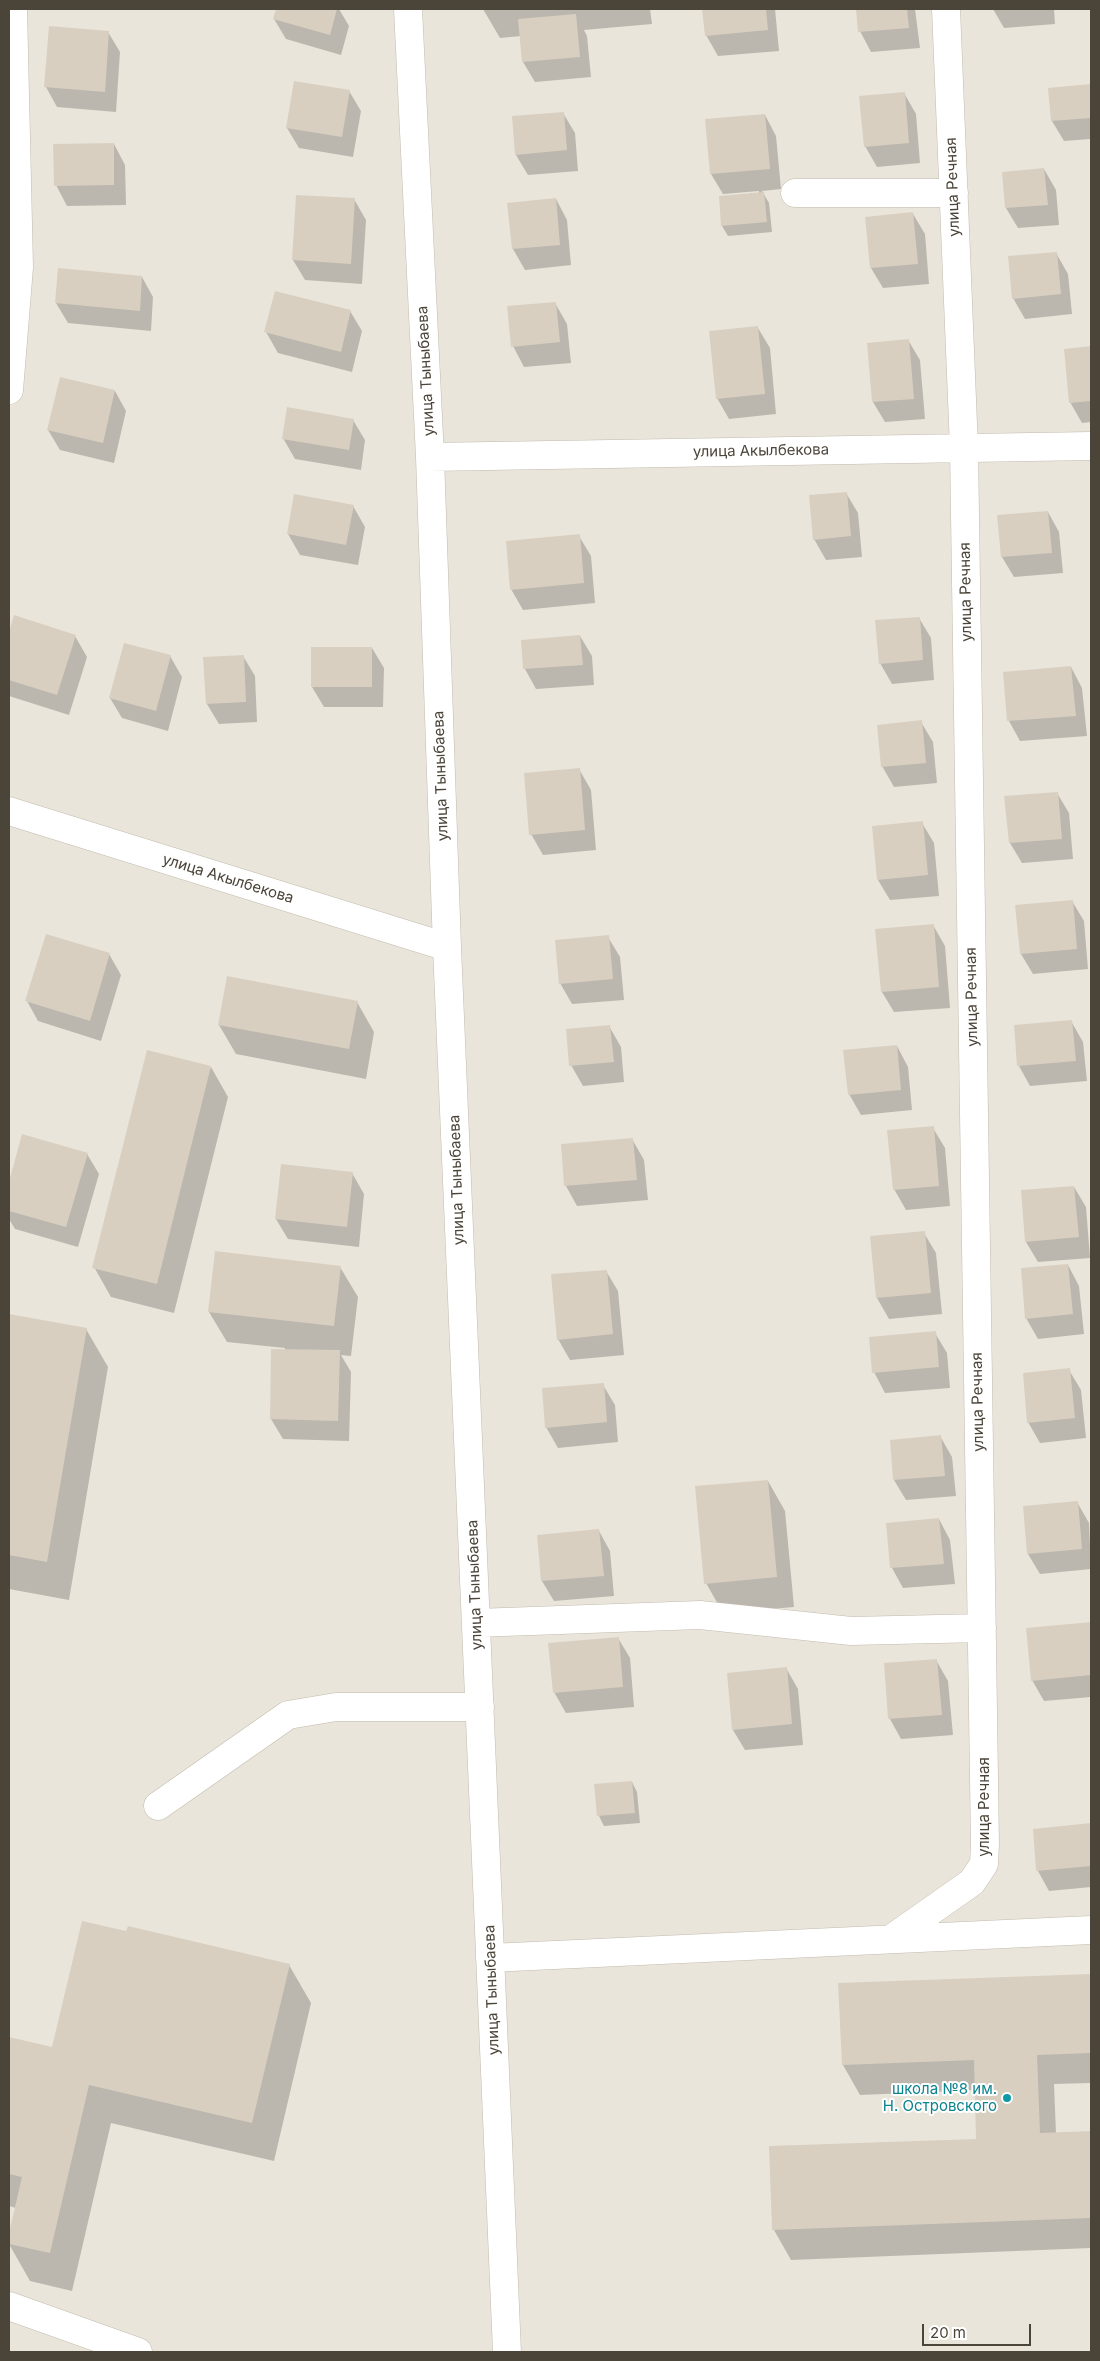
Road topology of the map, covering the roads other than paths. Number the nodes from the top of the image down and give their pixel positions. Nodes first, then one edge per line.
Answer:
1 (14, 9) edge
2 (408, 9) edge
3 (946, 9) edge
4 (795, 192) dead end
5 (954, 193) junction
6 (14, 266) edge
7 (9, 390) edge
8 (1091, 446) edge
9 (964, 448) junction
10 (430, 457) junction
11 (9, 811) edge
12 (448, 947) junction
13 (476, 1623) junction
14 (982, 1628) junction
15 (480, 1707) junction
16 (158, 1806) dead end
17 (1091, 1930) edge
18 (891, 1940) junction
19 (490, 1958) junction
20 (9, 2306) edge
21 (138, 2352) edge
22 (507, 2352) edge

1 - 6 street
2 - 10 street, улица Тыныбаева
3 - 5 street, улица Речная
4 - 5 street
5 - 9 street, улица Речная
6 - 7 street
8 - 9 street, улица Акылбекова
9 - 10 street, улица Акылбекова
9 - 14 street, улица Речная
10 - 12 street, улица Тыныбаева
11 - 12 street, улица Акылбекова
12 - 13 street, улица Тыныбаева
13 - 14 street
13 - 15 street, улица Тыныбаева
14 - 18 street, улица Речная
15 - 16 street
15 - 19 street, улица Тыныбаева
17 - 18 street
18 - 19 street
19 - 22 street, улица Тыныбаева
20 - 21 street

